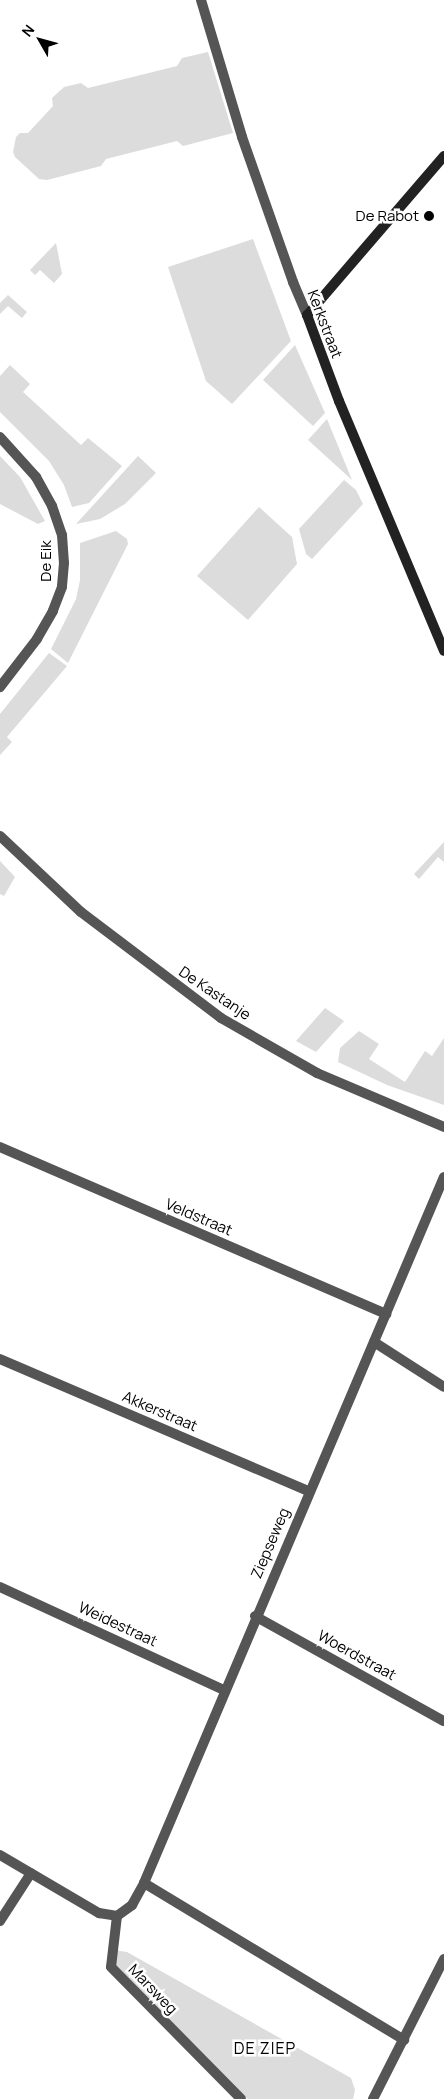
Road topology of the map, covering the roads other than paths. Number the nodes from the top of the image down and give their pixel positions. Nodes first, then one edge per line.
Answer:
1 (201, 0) edge
2 (444, 156) edge
3 (307, 315) junction
4 (0, 437) edge
5 (444, 651) edge
6 (0, 687) edge
7 (0, 836) edge
8 (444, 1127) edge
9 (0, 1146) edge
10 (444, 1177) edge
11 (386, 1314) junction
12 (374, 1342) junction
13 (0, 1359) edge
14 (444, 1387) edge
15 (308, 1491) junction
16 (0, 1586) edge
17 (255, 1616) junction
18 (224, 1690) junction
19 (444, 1721) edge
20 (0, 1855) edge
21 (31, 1873) junction
22 (144, 1884) junction
23 (117, 1916) junction
24 (0, 1921) edge
25 (444, 1960) edge
26 (404, 2040) junction
27 (241, 2099) edge
28 (373, 2099) edge

1 - 3 street, Kerkstraat
2 - 3 street
3 - 5 street, Kerkstraat
4 - 6 street, De Eik
7 - 8 street, De Kastanje
9 - 11 street, Veldstraat
10 - 11 street, Ziepseweg
11 - 12 street, Ziepseweg
12 - 14 street
12 - 15 street, Ziepseweg
13 - 15 street, Akkerstraat
15 - 17 street, Ziepseweg
16 - 18 street, Weidestraat
17 - 18 street, Ziepseweg
17 - 19 street, Woerdstraat
18 - 22 street, Ziepseweg
20 - 21 street
21 - 23 street
21 - 24 street
22 - 23 street, Ziepseweg
22 - 26 street
23 - 27 street, Marsweg
25 - 26 street
26 - 28 street

